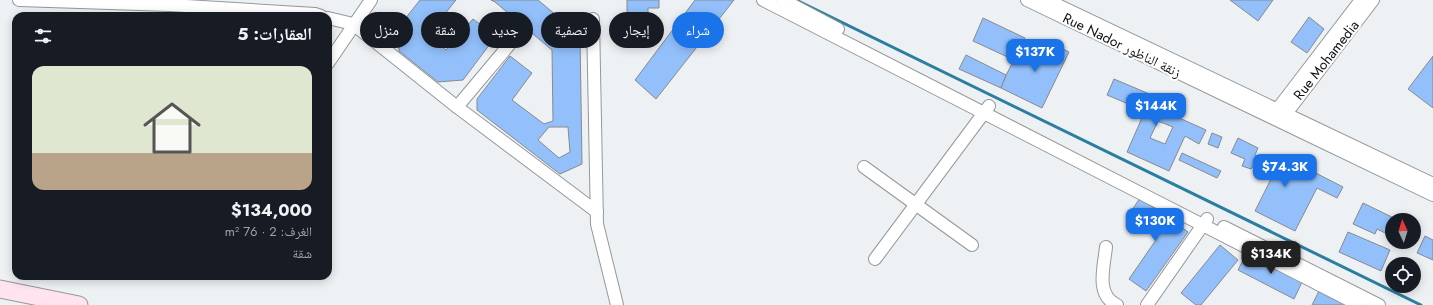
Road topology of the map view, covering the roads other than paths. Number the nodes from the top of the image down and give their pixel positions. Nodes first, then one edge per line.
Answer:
1 (19, 0) edge
2 (371, 0) edge
3 (763, 0) edge
4 (783, 0) edge
5 (1027, 0) edge
6 (1361, 0) edge
7 (1373, 0) edge
8 (170, 3) edge
9 (1053, 4) edge
10 (288, 12) edge
11 (332, 19) edge
12 (353, 24) junction
13 (507, 48) edge
14 (594, 48) edge
15 (332, 57) edge
16 (458, 107) junction
17 (987, 109) junction
18 (1279, 115) junction
19 (864, 167) dead end
20 (1433, 184) edge
21 (1433, 194) edge
22 (915, 205) junction
23 (597, 212) junction
24 (1205, 222) junction
25 (972, 245) dead end
26 (1106, 248) dead end
27 (875, 259) dead end
28 (0, 289) edge
29 (79, 305) edge
30 (617, 305) edge
31 (1117, 305) edge
32 (1147, 305) edge
33 (1359, 305) edge
34 (1379, 305) edge

1 - 8 street
2 - 12 street
3 - 17 street
4 - 17 street
5 - 9 street, Rue Nador زنقة الناظور
6 - 18 street, Rue Mohamedia
7 - 18 street, Rue Mohamedia
8 - 10 street
9 - 18 street, Rue Nador زنقة الناظور
11 - 12 street
12 - 15 street
12 - 16 street
13 - 16 street
14 - 23 street
16 - 23 street
17 - 22 street
17 - 24 street
18 - 20 street, Rue Nador زنقة الناظور
18 - 21 street, Rue Nador زنقة الناظور
19 - 22 street
22 - 25 street
22 - 27 street
23 - 30 street
24 - 32 street
24 - 33 street
24 - 34 street
26 - 31 street
28 - 29 street

